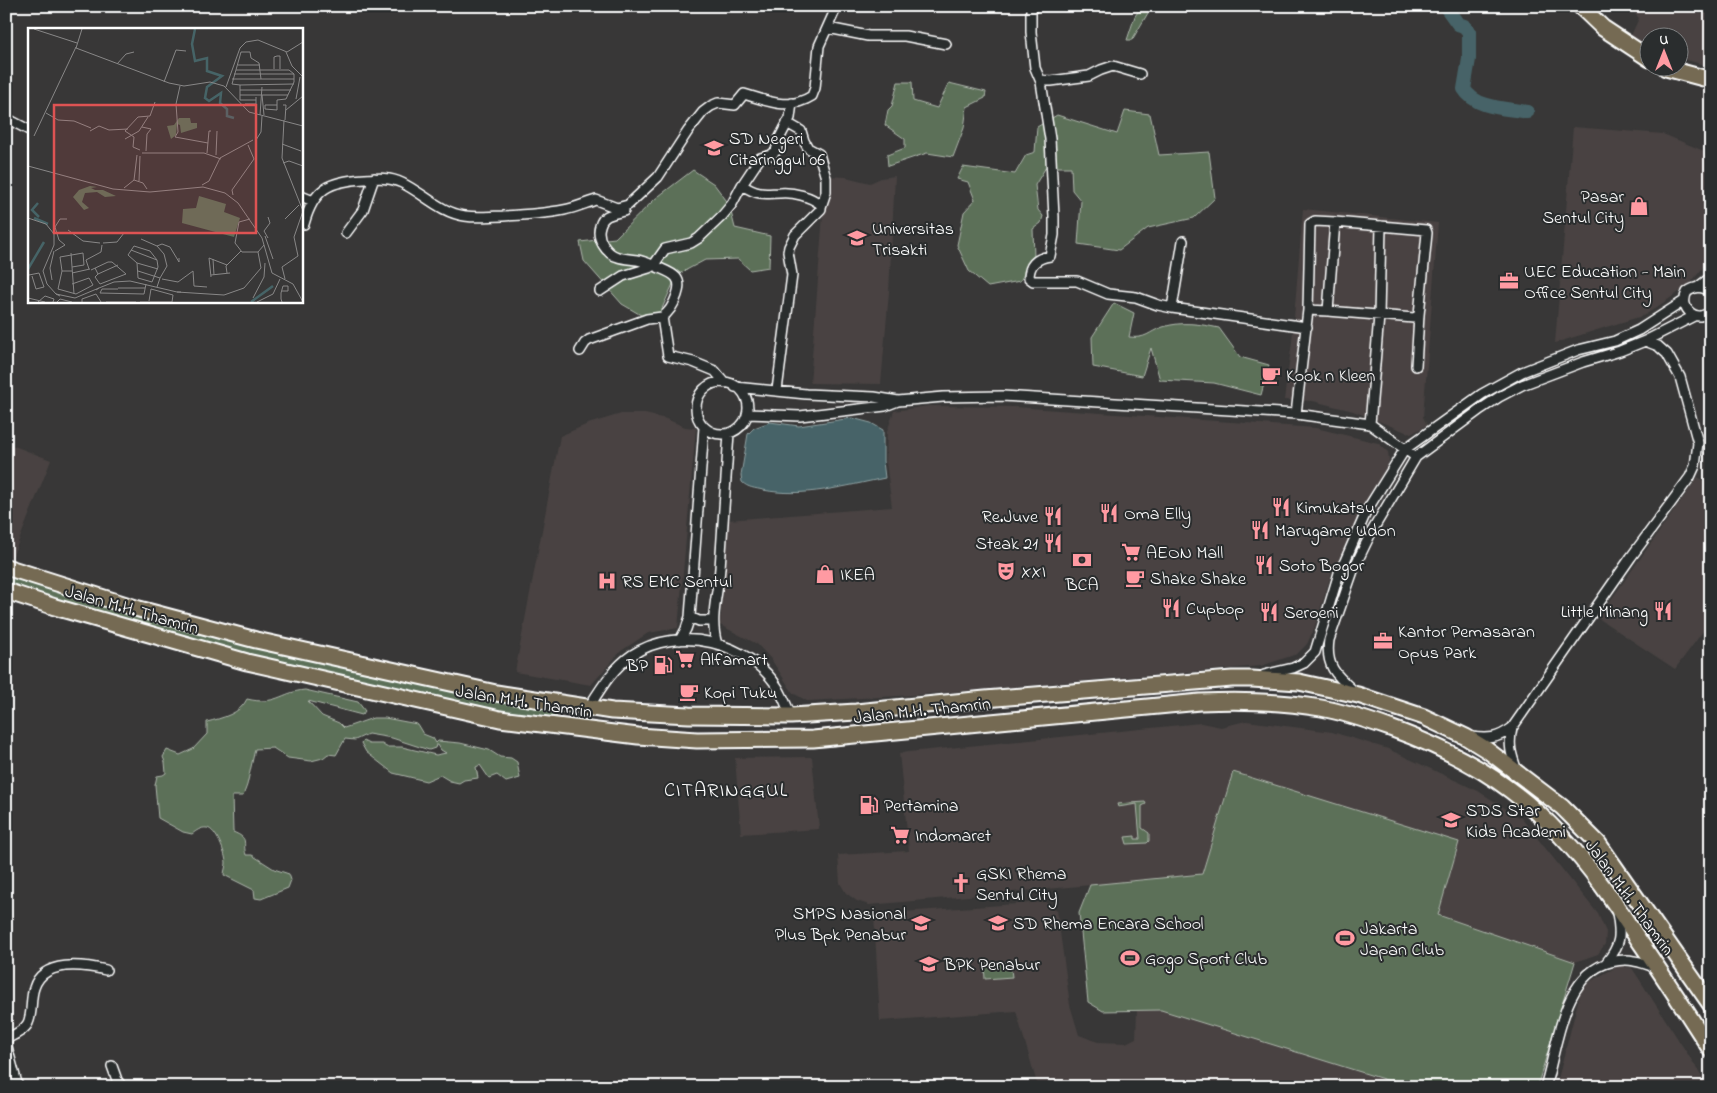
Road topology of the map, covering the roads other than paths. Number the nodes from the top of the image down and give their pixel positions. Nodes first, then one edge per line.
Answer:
1 (837, 6) edge
2 (1031, 6) edge
3 (1580, 6) edge
4 (828, 28) junction
5 (946, 44) dead end
6 (1640, 52) edge
7 (1140, 74) dead end
8 (1690, 74) edge
9 (1040, 80) junction
10 (1711, 80) edge
11 (792, 103) junction
12 (6, 118) edge
13 (787, 123) junction
14 (28, 129) edge
15 (374, 178) junction
16 (742, 185) junction
17 (302, 196) edge
18 (638, 197) junction
19 (313, 201) junction
20 (821, 207) junction
21 (1335, 222) junction
22 (304, 224) dead end
23 (1381, 226) junction
24 (346, 233) dead end
25 (1183, 241) dead end
26 (653, 266) junction
27 (1711, 276) edge
28 (1698, 287) junction
29 (600, 291) dead end
30 (1711, 293) edge
31 (1684, 301) junction
32 (1172, 308) junction
33 (1308, 310) junction
34 (1328, 311) junction
35 (1711, 311) edge
36 (1419, 315) junction
37 (1379, 316) junction
38 (1694, 316) junction
39 (662, 317) junction
40 (1307, 327) junction
41 (1645, 340) junction
42 (580, 351) dead end
43 (1416, 366) dead end
44 (725, 383) junction
45 (735, 386) junction
46 (777, 390) junction
47 (898, 401) junction
48 (747, 414) junction
49 (1296, 414) junction
50 (1370, 424) junction
51 (704, 427) junction
52 (729, 433) junction
53 (1405, 449) junction
54 (1416, 457) junction
55 (1367, 510) junction
56 (1380, 517) junction
57 (6, 567) edge
58 (6, 591) edge
59 (690, 617) junction
60 (713, 621) junction
61 (680, 640) junction
62 (718, 644) junction
63 (1252, 679) junction
64 (1299, 682) junction
65 (1324, 687) junction
66 (1358, 695) junction
67 (1300, 706) junction
68 (589, 707) junction
69 (1322, 708) junction
70 (612, 711) junction
71 (791, 716) junction
72 (1512, 728) junction
73 (589, 731) junction
74 (1466, 737) junction
75 (1517, 771) junction
76 (1536, 786) junction
77 (1524, 799) junction
78 (1616, 904) junction
79 (1606, 963) junction
80 (1658, 969) junction
81 (106, 970) dead end
82 (1711, 1005) edge
83 (6, 1039) edge
84 (6, 1043) edge
85 (1711, 1050) edge
86 (112, 1066) dead end
87 (18, 1087) edge
88 (122, 1087) edge
89 (1545, 1087) edge

1 - 4 street
2 - 9 street
3 - 6 main road
4 - 5 street
4 - 11 street
7 - 9 street
8 - 10 main road
9 - 32 street
11 - 13 street
11 - 18 street
12 - 14 street
13 - 16 street
13 - 20 street
15 - 18 street
15 - 19 street
15 - 24 street
16 - 20 street
16 - 26 street
17 - 19 street
18 - 26 street
19 - 22 street
20 - 46 street
21 - 23 street
21 - 33 street
21 - 34 street
23 - 36 street
23 - 37 street
25 - 32 street
26 - 29 street
26 - 39 street
27 - 28 street
28 - 30 street
28 - 31 street
31 - 38 street
31 - 53 street
32 - 40 street
33 - 34 street
33 - 40 street
34 - 37 street
35 - 38 street
36 - 37 street
36 - 43 street
37 - 50 street
38 - 41 street
39 - 42 street
39 - 44 street
40 - 49 street
41 - 54 street
41 - 72 street
44 - 45 street
44 - 51 street
45 - 46 street
45 - 48 street
46 - 47 street
47 - 48 street
47 - 49 street
48 - 52 street
49 - 50 street
50 - 53 street
51 - 52 street
51 - 59 street
52 - 60 street
53 - 54 street
53 - 55 street
54 - 56 street
55 - 56 street
55 - 63 street
56 - 66 street
57 - 68 main road, Jalan M.H. Thamrin
58 - 73 main road, Jalan M.H. Thamrin
59 - 60 street
59 - 61 street
60 - 62 street
61 - 62 street
61 - 68 street
62 - 71 street
63 - 64 main road, Jalan M.H. Thamrin
63 - 71 main road, Jalan M.H. Thamrin
64 - 65 main road, Jalan M.H. Thamrin
64 - 67 main road
65 - 66 main road, Jalan M.H. Thamrin
65 - 69 main road
66 - 74 main road, Jalan M.H. Thamrin
67 - 69 main road, Jalan M.H. Thamrin
67 - 73 main road, Jalan M.H. Thamrin
68 - 70 main road, Jalan M.H. Thamrin
69 - 77 main road, Jalan M.H. Thamrin
70 - 71 main road, Jalan M.H. Thamrin
70 - 73 main road
72 - 74 street
72 - 75 street
74 - 75 main road, Jalan M.H. Thamrin
75 - 76 main road, Jalan M.H. Thamrin
76 - 77 main road
76 - 82 main road, Jalan M.H. Thamrin
77 - 78 main road, Jalan M.H. Thamrin
78 - 79 street
78 - 80 main road, Jalan M.H. Thamrin
79 - 80 street
79 - 89 street
80 - 85 main road, Jalan M.H. Thamrin
81 - 83 street
84 - 87 street
86 - 88 street

